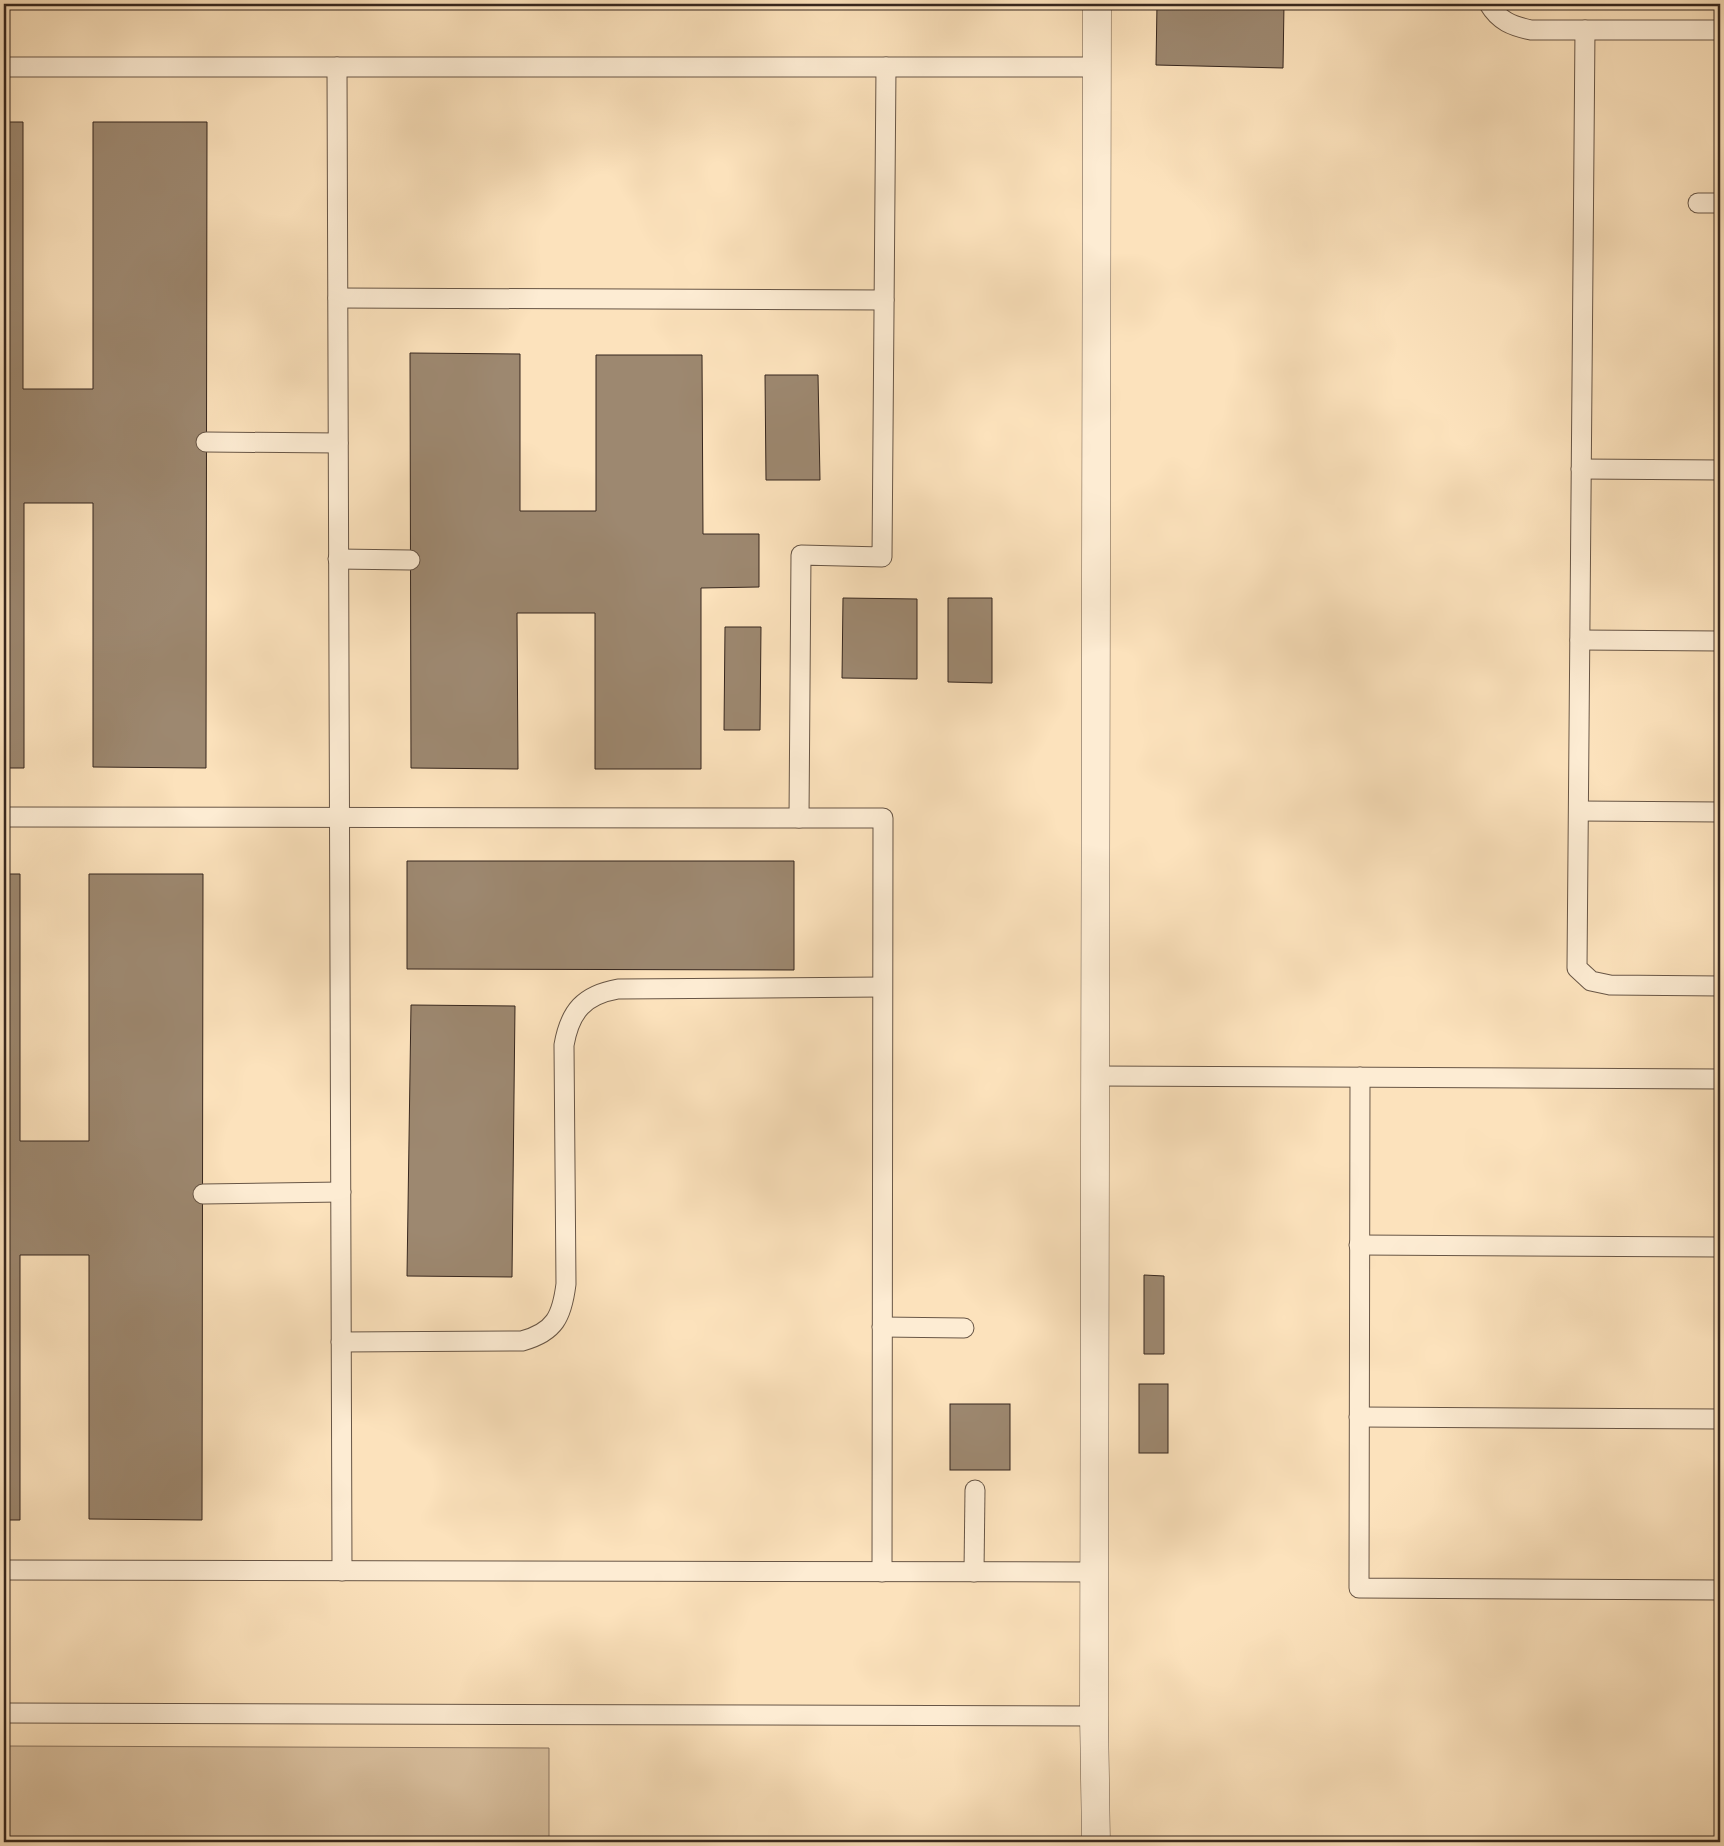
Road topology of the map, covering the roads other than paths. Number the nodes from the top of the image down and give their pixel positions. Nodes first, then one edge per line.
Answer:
1 (1097, 4) edge
2 (1489, 4) edge
3 (1585, 30) junction
4 (1720, 30) edge
5 (337, 67) junction
6 (886, 67) junction
7 (1097, 67) junction
8 (4, 68) edge
9 (1698, 203) dead end
10 (1720, 203) edge
11 (338, 298) junction
12 (884, 300) junction
13 (206, 442) dead end
14 (338, 443) junction
15 (1582, 469) junction
16 (1720, 470) edge
17 (338, 559) junction
18 (410, 560) dead end
19 (1580, 640) junction
20 (1720, 640) edge
21 (1578, 811) junction
22 (1720, 812) edge
23 (4, 817) edge
24 (339, 818) junction
25 (799, 818) junction
26 (1720, 986) edge
27 (882, 987) junction
28 (1095, 1076) junction
29 (1360, 1077) junction
30 (1720, 1079) edge
31 (341, 1192) junction
32 (203, 1194) dead end
33 (1360, 1245) junction
34 (1720, 1247) edge
35 (882, 1327) junction
36 (964, 1328) dead end
37 (341, 1342) junction
38 (1359, 1418) junction
39 (1720, 1419) edge
40 (975, 1490) dead end
41 (4, 1570) edge
42 (342, 1571) junction
43 (882, 1572) junction
44 (974, 1572) junction
45 (1094, 1572) junction
46 (1720, 1590) edge
47 (4, 1713) edge
48 (1094, 1716) junction
49 (1096, 1842) edge

1 - 7 street
2 - 3 lane
3 - 4 lane
3 - 15 lane
5 - 6 lane
5 - 8 lane
5 - 11 lane
6 - 7 lane
6 - 12 lane
7 - 28 street
9 - 10 lane
11 - 12 lane
11 - 14 lane
12 - 25 lane
13 - 14 lane
14 - 17 lane
15 - 16 lane
15 - 19 lane
17 - 18 lane
17 - 24 lane
19 - 20 lane
19 - 21 lane
21 - 22 lane
21 - 26 lane
23 - 24 lane
24 - 25 lane
24 - 31 lane
25 - 27 lane
27 - 35 lane
27 - 37 lane
28 - 29 lane
28 - 45 street
29 - 30 lane
29 - 33 lane
31 - 32 lane
31 - 37 lane
33 - 34 lane
33 - 38 lane
35 - 36 lane
35 - 43 lane
37 - 42 lane
38 - 39 lane
38 - 46 lane
40 - 44 lane
41 - 42 lane
42 - 43 lane
43 - 44 lane
44 - 45 lane
45 - 48 street
47 - 48 lane
48 - 49 street

